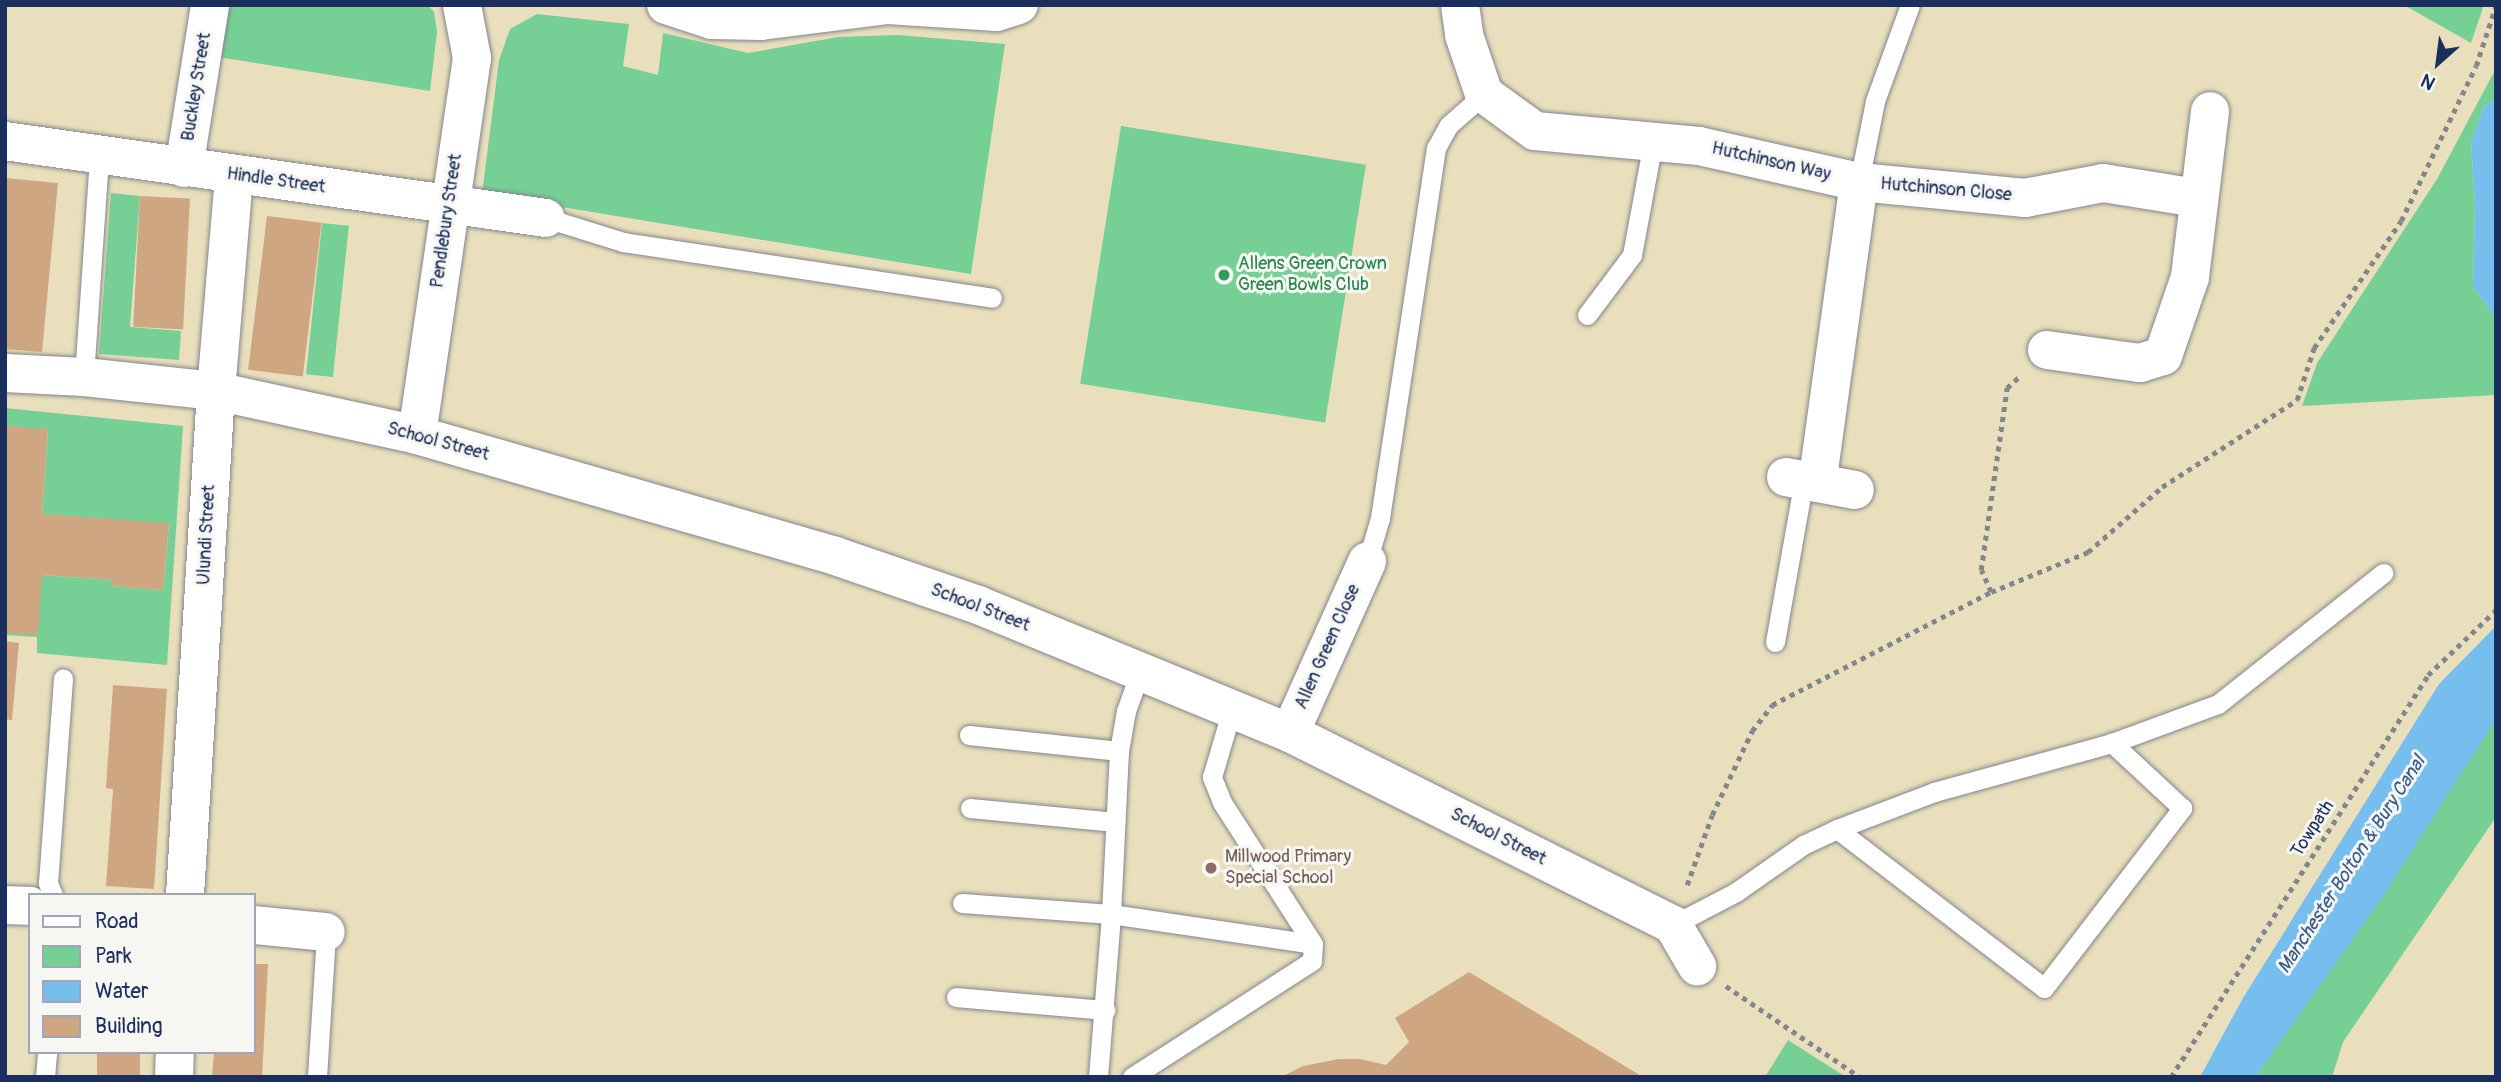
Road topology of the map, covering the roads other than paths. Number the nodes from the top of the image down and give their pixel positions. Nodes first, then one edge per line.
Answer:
1 (210, 5) edge
2 (666, 5) edge
3 (1019, 5) edge
4 (1460, 5) edge
5 (1910, 5) edge
6 (464, 6) edge
7 (760, 13) edge
8 (1484, 94) junction
9 (2210, 111) dead end
10 (5, 141) edge
11 (1653, 142) junction
12 (99, 156) junction
13 (184, 168) junction
14 (234, 176) junction
15 (1859, 182) junction
16 (2197, 198) junction
17 (449, 204) junction
18 (547, 218) joint
19 (992, 298) dead end
20 (1587, 315) dead end
21 (2047, 350) road end
22 (5, 373) edge
23 (84, 377) junction
24 (216, 391) junction
25 (417, 435) junction
26 (1802, 480) junction
27 (1855, 490) dead end
28 (1367, 562) joint
29 (2383, 573) dead end
30 (1775, 642) dead end
31 (1140, 671) junction
32 (63, 679) dead end
33 (1232, 709) junction
34 (1290, 733) junction
35 (969, 735) dead end
36 (2112, 743) junction
37 (1119, 751) junction
38 (970, 808) dead end
39 (1115, 822) junction
40 (1837, 829) junction
41 (52, 893) edge
42 (186, 893) edge
43 (962, 903) dead end
44 (5, 905) edge
45 (28, 906) edge
46 (1111, 914) junction
47 (256, 925) edge
48 (1673, 925) junction
49 (326, 932) joint
50 (1313, 944) junction
51 (1697, 966) road end
52 (956, 997) dead end
53 (1105, 1010) junction
54 (47, 1054) edge
55 (175, 1054) edge
56 (45, 1077) edge
57 (174, 1077) edge
58 (317, 1077) edge
59 (1098, 1077) edge
60 (1132, 1077) edge

1 - 13 street, Buckley Street
2 - 7 street
3 - 7 street
4 - 8 street
5 - 15 lane
6 - 17 street, Pendlebury Street
8 - 11 street, Hutchinson Way
8 - 28 lane
9 - 16 street
10 - 12 street, Hindle Street
11 - 15 street, Hutchinson Way
11 - 20 lane
12 - 13 street, Hindle Street
12 - 23 lane
13 - 14 street, Hindle Street
14 - 17 street, Hindle Street
14 - 24 street, Ulundi Street
15 - 16 street, Hutchinson Close
15 - 26 street
16 - 21 street
17 - 18 street, Hindle Street
17 - 25 street, Pendlebury Street
18 - 19 lane
22 - 23 street, School Street
23 - 24 street, School Street
24 - 25 street, School Street
24 - 42 street, Ulundi Street
25 - 31 street, School Street
26 - 27 street
26 - 30 lane
28 - 34 street, Allen Green Close
29 - 36 lane
31 - 33 street, School Street
31 - 37 lane
32 - 41 lane
33 - 34 street, School Street
33 - 50 lane
34 - 48 street, School Street
35 - 37 lane
36 - 40 lane
36 - 40 lane
37 - 39 lane
38 - 39 lane
39 - 46 lane
40 - 48 lane
43 - 46 lane
44 - 45 street
46 - 50 lane
46 - 53 lane
47 - 49 street
48 - 51 street
49 - 58 lane
50 - 60 lane
52 - 53 lane
53 - 59 lane
54 - 56 lane
55 - 57 street

